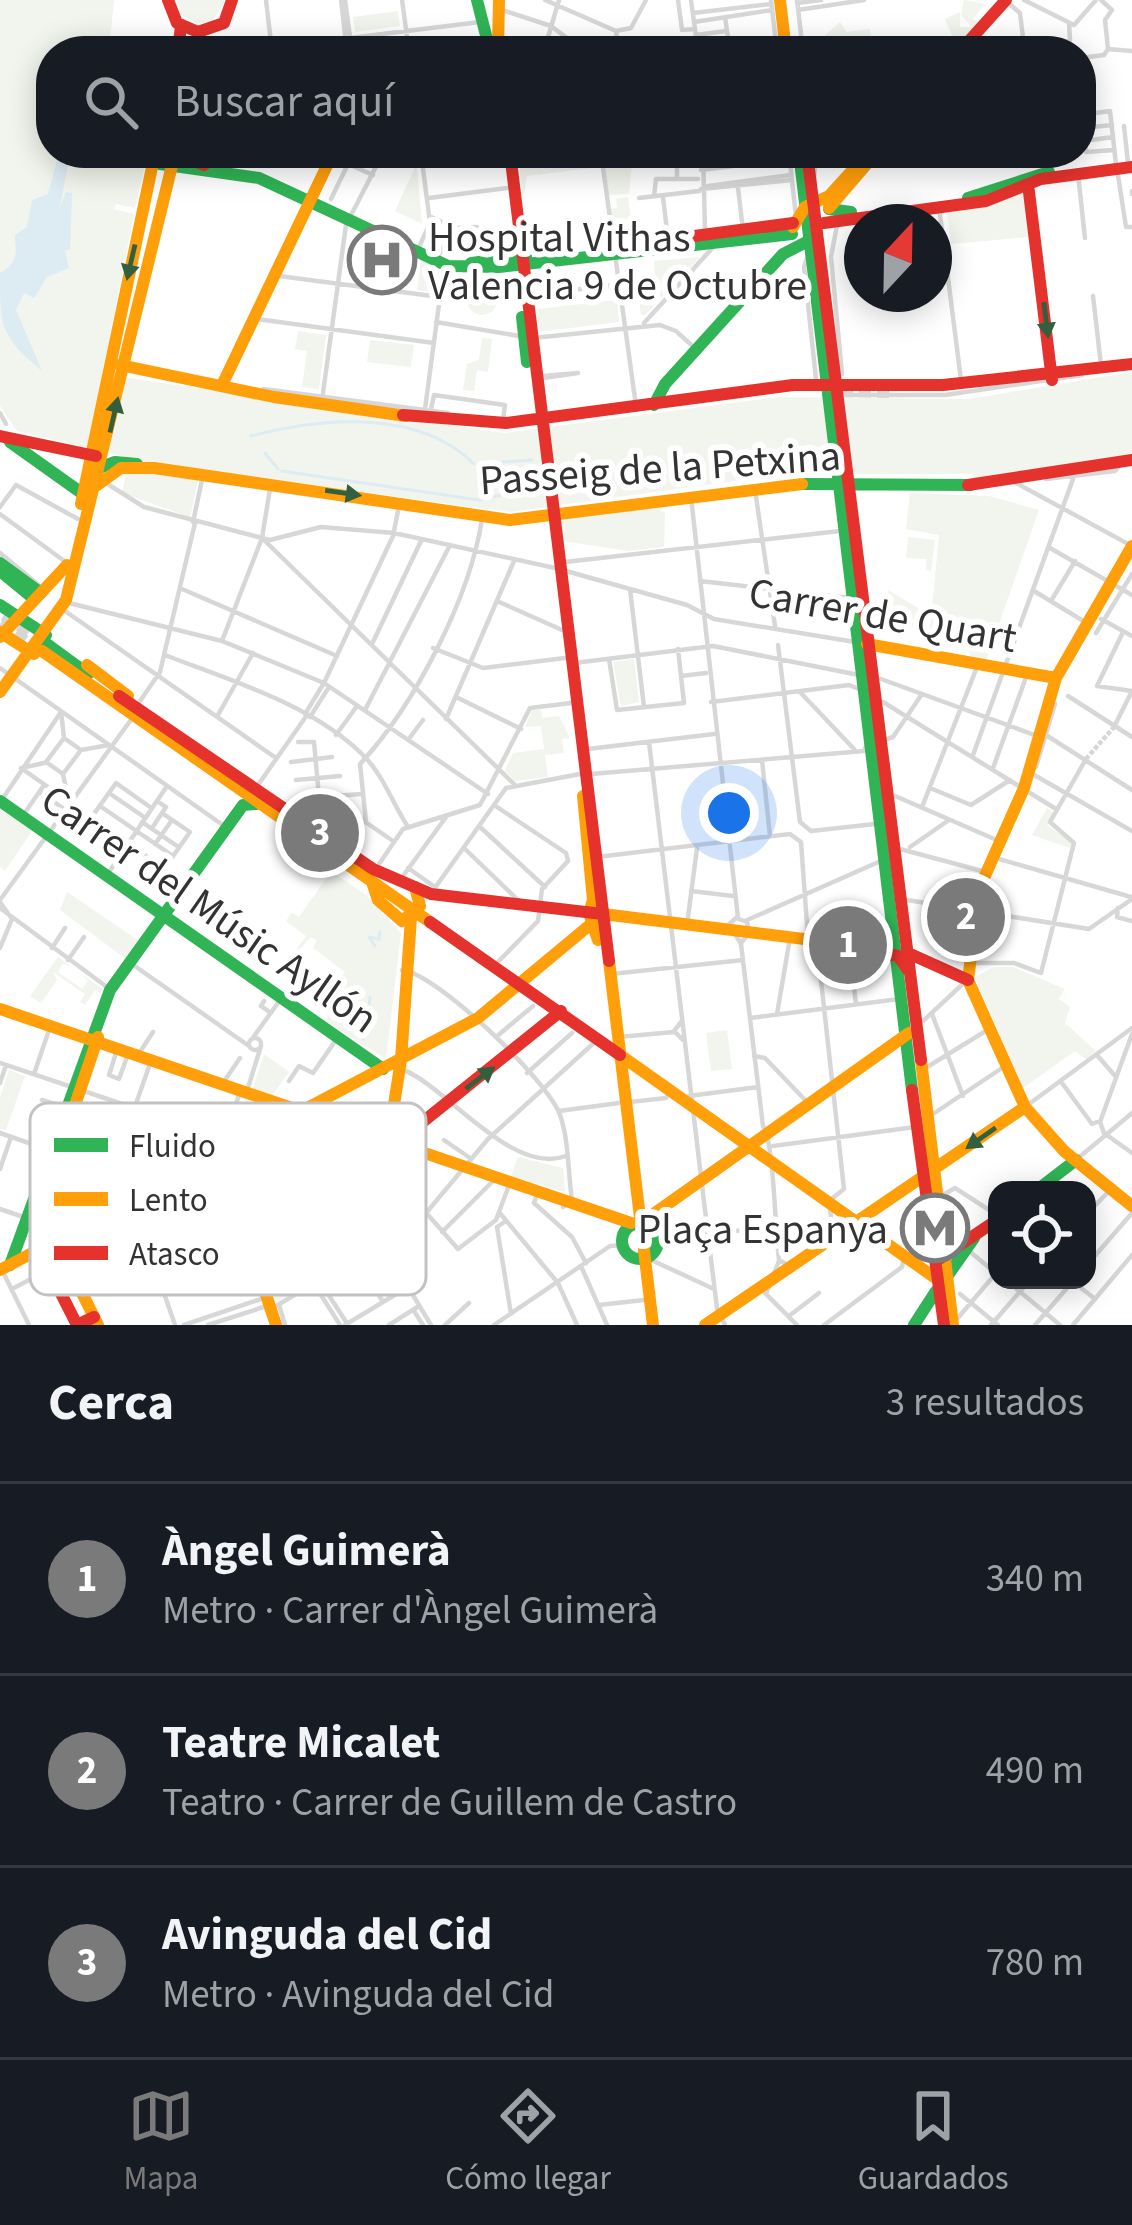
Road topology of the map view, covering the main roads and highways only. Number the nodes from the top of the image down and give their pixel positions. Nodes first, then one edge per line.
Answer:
1 (168, 0) edge
2 (234, 0) edge
3 (477, 1) edge
4 (1016, 2) edge
5 (498, 3) edge
6 (784, 3) edge
7 (181, 26) junction
8 (203, 32) junction
9 (180, 36) edge
10 (202, 36) edge
11 (490, 36) edge
12 (495, 36) edge
13 (788, 36) edge
14 (980, 36) edge
15 (1125, 159) edge
16 (152, 168) edge
17 (172, 168) edge
18 (185, 168) edge
19 (220, 168) edge
20 (325, 168) edge
21 (508, 168) edge
22 (509, 168) edge
23 (802, 168) edge
24 (858, 168) edge
25 (1082, 168) edge
26 (1030, 179) junction
27 (167, 190) junction
28 (311, 200) junction
29 (810, 214) junction
30 (351, 218) junction
31 (711, 238) junction
32 (615, 249) junction
33 (442, 260) junction
34 (519, 264) junction
35 (529, 338) junction
36 (694, 348) junction
37 (1132, 364) edge
38 (123, 372) junction
39 (107, 373) junction
40 (1055, 375) junction
41 (229, 384) junction
42 (831, 386) junction
43 (961, 386) junction
44 (893, 392) tunnel mouth
45 (535, 396) junction
46 (660, 402) junction
47 (591, 416) dead end
48 (562, 417) junction
49 (529, 424) junction
50 (2, 432) edge
51 (47, 443) junction
52 (90, 450) junction
53 (40, 460) junction
54 (1128, 462) edge
55 (154, 468) junction
56 (96, 475) junction
57 (848, 481) junction
58 (971, 484) junction
59 (415, 503) junction
60 (603, 505) dead end
61 (553, 514) junction
62 (510, 518) junction
63 (858, 527) junction
64 (841, 530) junction
65 (1132, 546) edge
66 (0, 570) edge
67 (562, 571) junction
68 (43, 591) junction
69 (62, 604) junction
70 (4, 610) edge
71 (1, 634) edge
72 (876, 640) junction
73 (855, 642) junction
74 (40, 644) junction
75 (569, 661) junction
76 (6, 672) edge
77 (1056, 678) junction
78 (858, 685) junction
79 (0, 692) edge
80 (879, 700) junction
81 (135, 711) junction
82 (580, 782) junction
83 (252, 800) junction
84 (0, 801) edge
85 (278, 819) junction
86 (323, 837) junction
87 (903, 848) junction
88 (882, 855) junction
89 (375, 872) junction
90 (416, 887) junction
91 (415, 911) junction
92 (165, 916) junction
93 (394, 916) junction
94 (598, 916) junction
95 (803, 941) junction
96 (872, 949) junction
97 (893, 951) junction
98 (910, 955) junction
99 (405, 970) junction
100 (607, 977) junction
101 (968, 980) junction
102 (521, 983) junction
103 (912, 987) junction
104 (0, 1011) edge
105 (561, 1011) junction
106 (918, 1025) junction
107 (993, 1032) junction
108 (602, 1033) junction
109 (904, 1036) junction
110 (92, 1043) junction
111 (136, 1058) junction
112 (622, 1062) junction
113 (400, 1064) junction
114 (243, 1094) junction
115 (622, 1102) junction
116 (71, 1103) edge
117 (262, 1103) edge
118 (262, 1103) edge
119 (320, 1103) edge
120 (395, 1103) edge
121 (1025, 1107) junction
122 (426, 1116) edge
123 (930, 1118) junction
124 (915, 1123) junction
125 (751, 1145) junction
126 (426, 1151) edge
127 (772, 1155) junction
128 (1082, 1156) junction
129 (936, 1168) junction
130 (921, 1179) junction
131 (492, 1180) junction
132 (1049, 1181) edge
133 (633, 1183) junction
134 (567, 1206) junction
135 (1132, 1209) edge
136 (871, 1211) junction
137 (30, 1215) edge
138 (858, 1220) junction
139 (988, 1226) edge
140 (872, 1230) junction
141 (633, 1231) junction
142 (968, 1244) junction
143 (906, 1254) junction
144 (939, 1258) junction
145 (644, 1263) junction
146 (4, 1271) edge
147 (941, 1276) junction
148 (936, 1292) junction
149 (62, 1295) edge
150 (269, 1295) edge
151 (918, 1319) edge
152 (723, 1320) edge
153 (96, 1321) edge
154 (946, 1322) edge
155 (77, 1325) edge
156 (281, 1325) edge
157 (650, 1325) edge
158 (705, 1325) edge

1 - 7 main road
2 - 8 main road
3 - 5 main road
3 - 11 main road
4 - 14 main road
5 - 12 main road
6 - 13 main road
7 - 8 main road
7 - 9 main road
8 - 10 main road
15 - 26 main road
16 -> 39 main road
17 - 27 main road
18 - 27 main road
19 - 28 main road
20 - 28 main road
21 - 34 main road
22 - 34 main road
23 - 29 main road
24 - 29 main road
25 - 26 main road
26 - 29 main road
26 -> 40 main road
27 - 38 main road
28 - 30 main road
28 - 41 main road
29 - 31 main road
29 - 31 main road
29 - 36 main road
29 - 42 main road
30 - 33 main road
30 - 33 main road
31 - 32 main road
31 - 32 main road
32 - 34 main road
33 - 34 main road
33 - 34 main road
34 - 35 main road
34 - 35 main road
35 - 45 main road
35 - 45 main road
36 - 46 main road
36 - 46 main road
37 - 40 main road
37 - 40 main road
38 - 39 main road
38 - 41 main road
56 -> 38 main road
39 - 52 main road
40 - 43 main road
41 - 49 main road
42 - 43 main road
42 - 46 main road
42 - 46 main road
42 - 57 main road
43 - 44 main road
45 - 48 main road
45 - 49 main road
45 - 49 main road
46 - 47 main road
46 - 48 main road
46 - 49 main road
48 - 49 main road
49 - 61 main road
49 - 61 main road
50 - 51 main road
50 - 53 main road
51 - 52 main road
51 - 53 main road
52 - 56 main road
53 - 56 main road
54 - 58 main road, Passeig de la Petxina
55 - 56 main road, Passeig de la Petxina
55 - 56 main road, Passeig de la Petxina
55 -> 59 main road, Passeig de la Petxina
56 - 68 main road
56 - 69 main road
57 - 58 main road, Passeig de la Petxina
57 - 58 main road, Passeig de la Petxina
57 - 61 main road, Passeig de la Petxina
57 - 63 main road
57 - 64 main road
59 - 62 main road, Passeig de la Petxina
59 - 62 main road, Passeig de la Petxina
60 - 61 main road, Passeig de la Petxina
61 - 62 main road, Passeig de la Petxina
61 - 67 main road
63 - 64 main road
63 - 72 main road
64 - 73 main road
65 - 77 main road
66 - 68 main road
67 - 75 main road
67 - 75 main road
68 - 69 main road
68 - 69 main road
68 - 70 main road
69 - 74 main road
70 - 71 main road
70 - 74 main road
71 - 74 main road
72 - 73 main road, Carrer de Quart
72 - 77 main road, Carrer de Quart
72 - 80 main road
73 - 78 main road
74 - 76 main road
74 - 81 main road
74 - 81 main road
75 - 82 main road
75 - 82 main road
76 - 79 main road
77 - 101 main road
78 - 80 main road
78 - 88 main road
80 - 87 main road
81 - 83 main road
82 - 94 main road
82 - 94 main road
83 - 85 main road
83 - 86 main road
83 - 92 main road
84 - 92 main road, Carrer del Músic Ayllón
85 - 86 main road
85 - 89 main road
86 - 89 main road
87 - 88 main road
87 - 98 main road
88 - 97 main road
89 - 90 main road
89 - 91 main road
89 - 93 main road
90 - 91 main road
90 - 94 main road
91 - 93 main road
91 - 99 main road
91 - 102 main road
92 - 110 main road
92 - 113 main road, Carrer del Músic Ayllón
93 - 99 main road
94 - 95 main road
94 - 100 main road
94 - 102 main road
95 - 96 main road
95 - 96 main road
96 - 97 main road
97 - 98 main road
97 - 103 main road
97 - 109 main road
98 - 101 main road
98 - 103 main road
99 - 113 main road
100 - 108 main road
100 - 108 main road
101 - 107 main road
102 - 105 main road
102 - 113 main road
103 - 106 main road
104 - 110 main road
104 - 110 main road
105 - 108 main road
122 -> 105 main road
106 - 109 main road
106 - 123 main road
107 - 121 main road
107 - 121 main road
108 - 112 main road
108 - 115 main road
109 - 124 main road
109 - 127 main road
110 - 111 main road
110 - 111 main road
110 - 116 main road
111 - 114 main road
111 - 114 main road
112 - 115 main road
112 - 125 main road
112 - 133 main road
113 - 119 main road
113 - 120 main road
114 - 117 main road
114 - 118 main road
115 - 133 main road
121 - 128 main road
121 -> 129 main road
123 - 124 main road
123 - 129 main road
124 - 130 main road
125 - 127 main road
125 - 127 main road
125 - 141 main road
126 - 131 main road
127 - 138 main road
128 - 132 main road
128 - 135 main road
129 - 130 main road
129 - 144 main road
130 - 136 main road
130 - 144 main road
131 - 134 main road
131 - 134 main road
133 - 141 main road
134 - 141 main road
136 - 138 main road
136 - 140 main road
137 - 146 main road
138 - 140 main road
138 - 152 main road
139 - 142 main road
140 - 143 main road
141 - 145 main road
141 - 145 main road
141 - 145 main road
142 - 144 main road
142 - 147 main road
143 - 144 main road
143 - 147 main road
144 - 147 main road
145 - 157 main road
145 - 157 main road
147 - 148 main road
147 - 154 main road
148 - 151 main road
148 - 154 main road
149 - 155 main road
150 - 156 main road
151 - 154 main road
152 - 158 main road
153 - 155 main road

